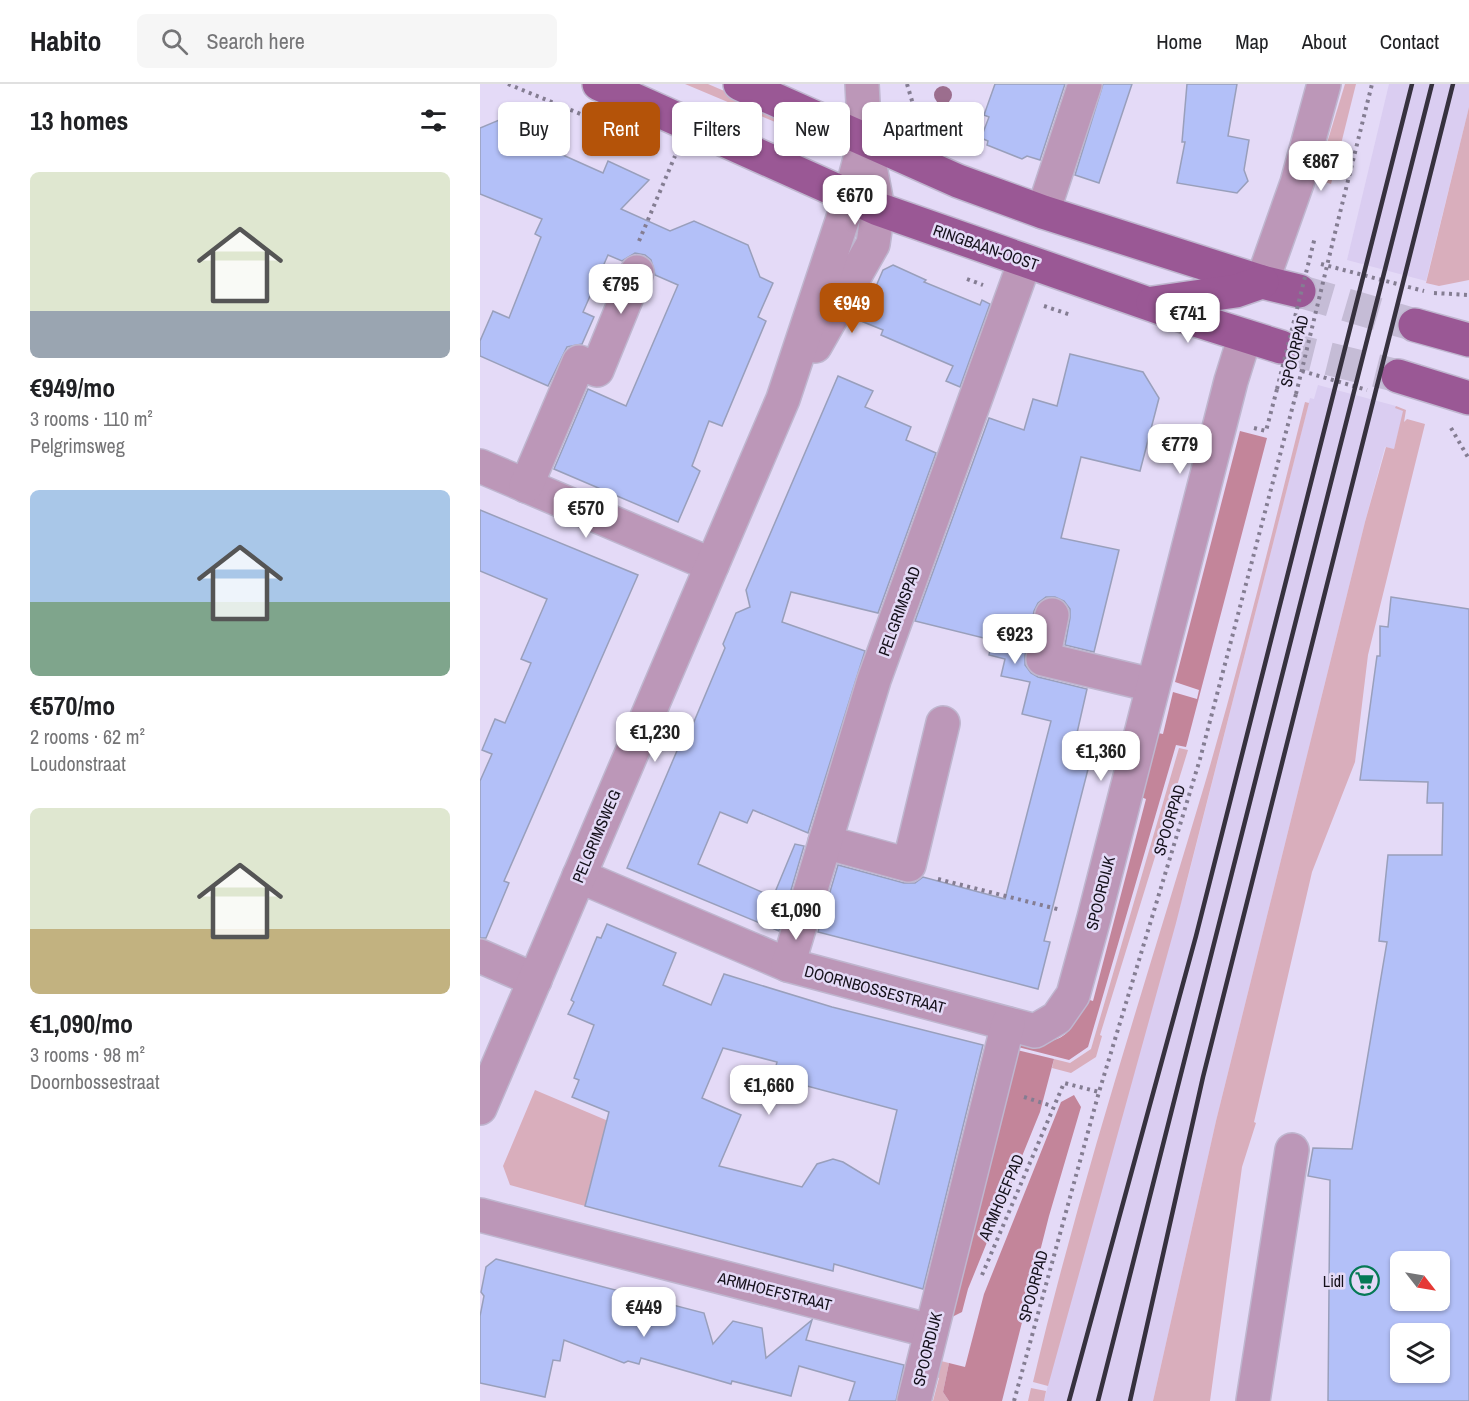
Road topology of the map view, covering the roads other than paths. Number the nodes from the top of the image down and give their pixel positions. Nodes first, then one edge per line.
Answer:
1 (599, 84) edge
2 (740, 84) edge
3 (862, 84) edge
4 (1085, 84) edge
5 (1324, 84) edge
6 (863, 102) edge
7 (862, 139) edge
8 (865, 156) edge
9 (901, 156) edge
10 (864, 203) junction
11 (1042, 212) junction
12 (1025, 261) junction
13 (637, 272) road end
14 (1262, 282) junction
15 (1299, 291) tunnel mouth
16 (1148, 303) junction
17 (1415, 325) tunnel mouth
18 (1245, 336) junction
19 (1469, 340) edge
20 (1281, 347) tunnel mouth
21 (1398, 376) tunnel mouth
22 (1469, 398) edge
23 (480, 466) edge
24 (526, 486) junction
25 (712, 566) junction
26 (1052, 615) dead end
27 (1152, 685) junction
28 (943, 723) dead end
29 (825, 842) junction
30 (579, 876) junction
31 (480, 956) edge
32 (788, 965) junction
33 (535, 980) junction
34 (1008, 1024) junction
35 (480, 1108) edge
36 (1292, 1150) dead end
37 (480, 1215) edge
38 (931, 1331) junction
39 (914, 1401) edge
40 (1253, 1401) edge

1 - 10 main road, RINGBAAN-OOST
2 - 7 main road
3 - 6 street, PELGRIMSWEG
4 - 11 street
5 - 14 street
8 - 10 street, PELGRIMSWEG
9 - 11 main road
10 - 12 main road, RINGBAAN-OOST
10 - 25 street, PELGRIMSWEG
11 - 14 main road
12 - 16 main road, RINGBAAN-OOST
12 - 29 street, PELGRIMSPAD
13 - 24 street
14 - 15 main road
14 - 16 main road
16 - 18 main road, RINGBAAN-OOST
17 - 19 main road
18 - 20 main road, RINGBAAN-OOST
18 - 27 street, SPOORDIJK
21 - 22 main road
23 - 24 street
24 - 25 street
25 - 30 street, PELGRIMSWEG
26 - 27 street
27 - 34 street, SPOORDIJK
28 - 29 street
29 - 32 street, PELGRIMSPAD
30 - 32 street, DOORNBOSSESTRAAT
30 - 33 street, PELGRIMSWEG
31 - 33 street
32 - 34 street, DOORNBOSSESTRAAT
33 - 35 street, PELGRIMSWEG
34 - 38 street, SPOORDIJK
36 - 40 street
37 - 38 street, ARMHOEFSTRAAT
38 - 39 street, SPOORDIJK

